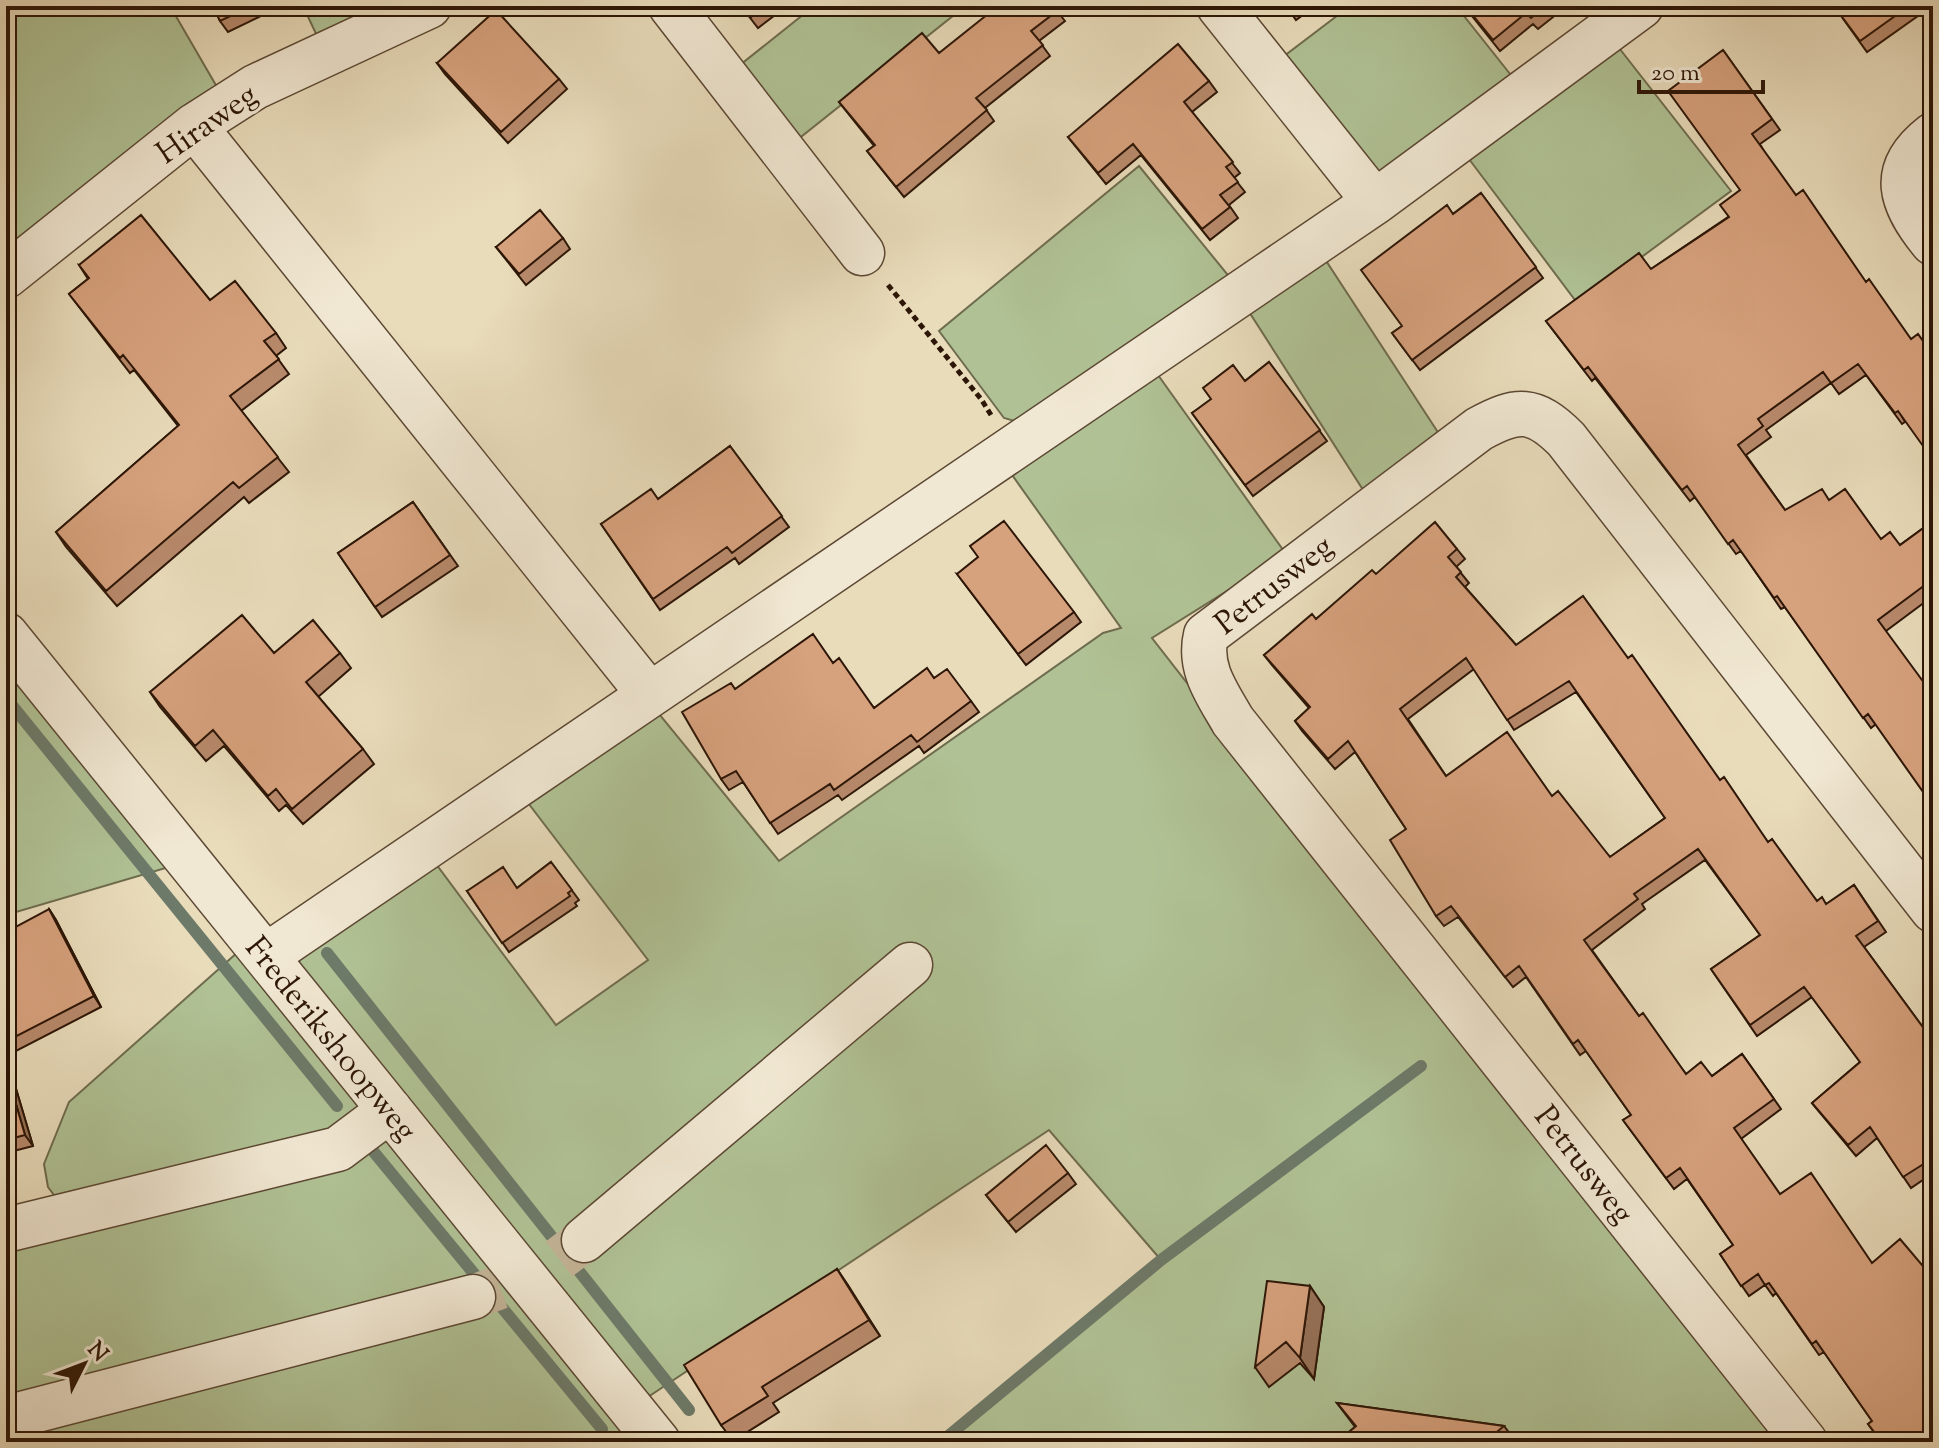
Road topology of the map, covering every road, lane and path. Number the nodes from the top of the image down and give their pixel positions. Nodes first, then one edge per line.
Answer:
1 (429, 6) edge
2 (671, 6) edge
3 (1219, 6) edge
4 (1641, 6) edge
5 (194, 126) junction
6 (1933, 135) edge
7 (1375, 202) junction
8 (1933, 243) edge
9 (862, 253) joint
10 (6, 276) edge
11 (999, 455) junction
12 (6, 635) edge
13 (649, 694) junction
14 (1933, 910) edge
15 (266, 956) junction
16 (910, 965) dead end
17 (390, 1110) junction
18 (6, 1230) edge
19 (528, 1272) junction
20 (6, 1418) edge
21 (649, 1439) edge
22 (1805, 1442) edge

1 - 5 street, Hiraweg
2 - 9 street
3 - 7 street
4 - 7 street
5 - 10 street, Hiraweg
5 - 13 street
6 - 8 street
7 - 11 street
9 - 11 path
11 - 13 street
12 - 15 street, Frederikshoopweg
13 - 15 street
14 - 22 street, Petrusweg
15 - 17 street, Frederikshoopweg
16 - 19 street
17 - 18 street
17 - 19 street, Frederikshoopweg
19 - 20 street
19 - 21 street, Frederikshoopweg

